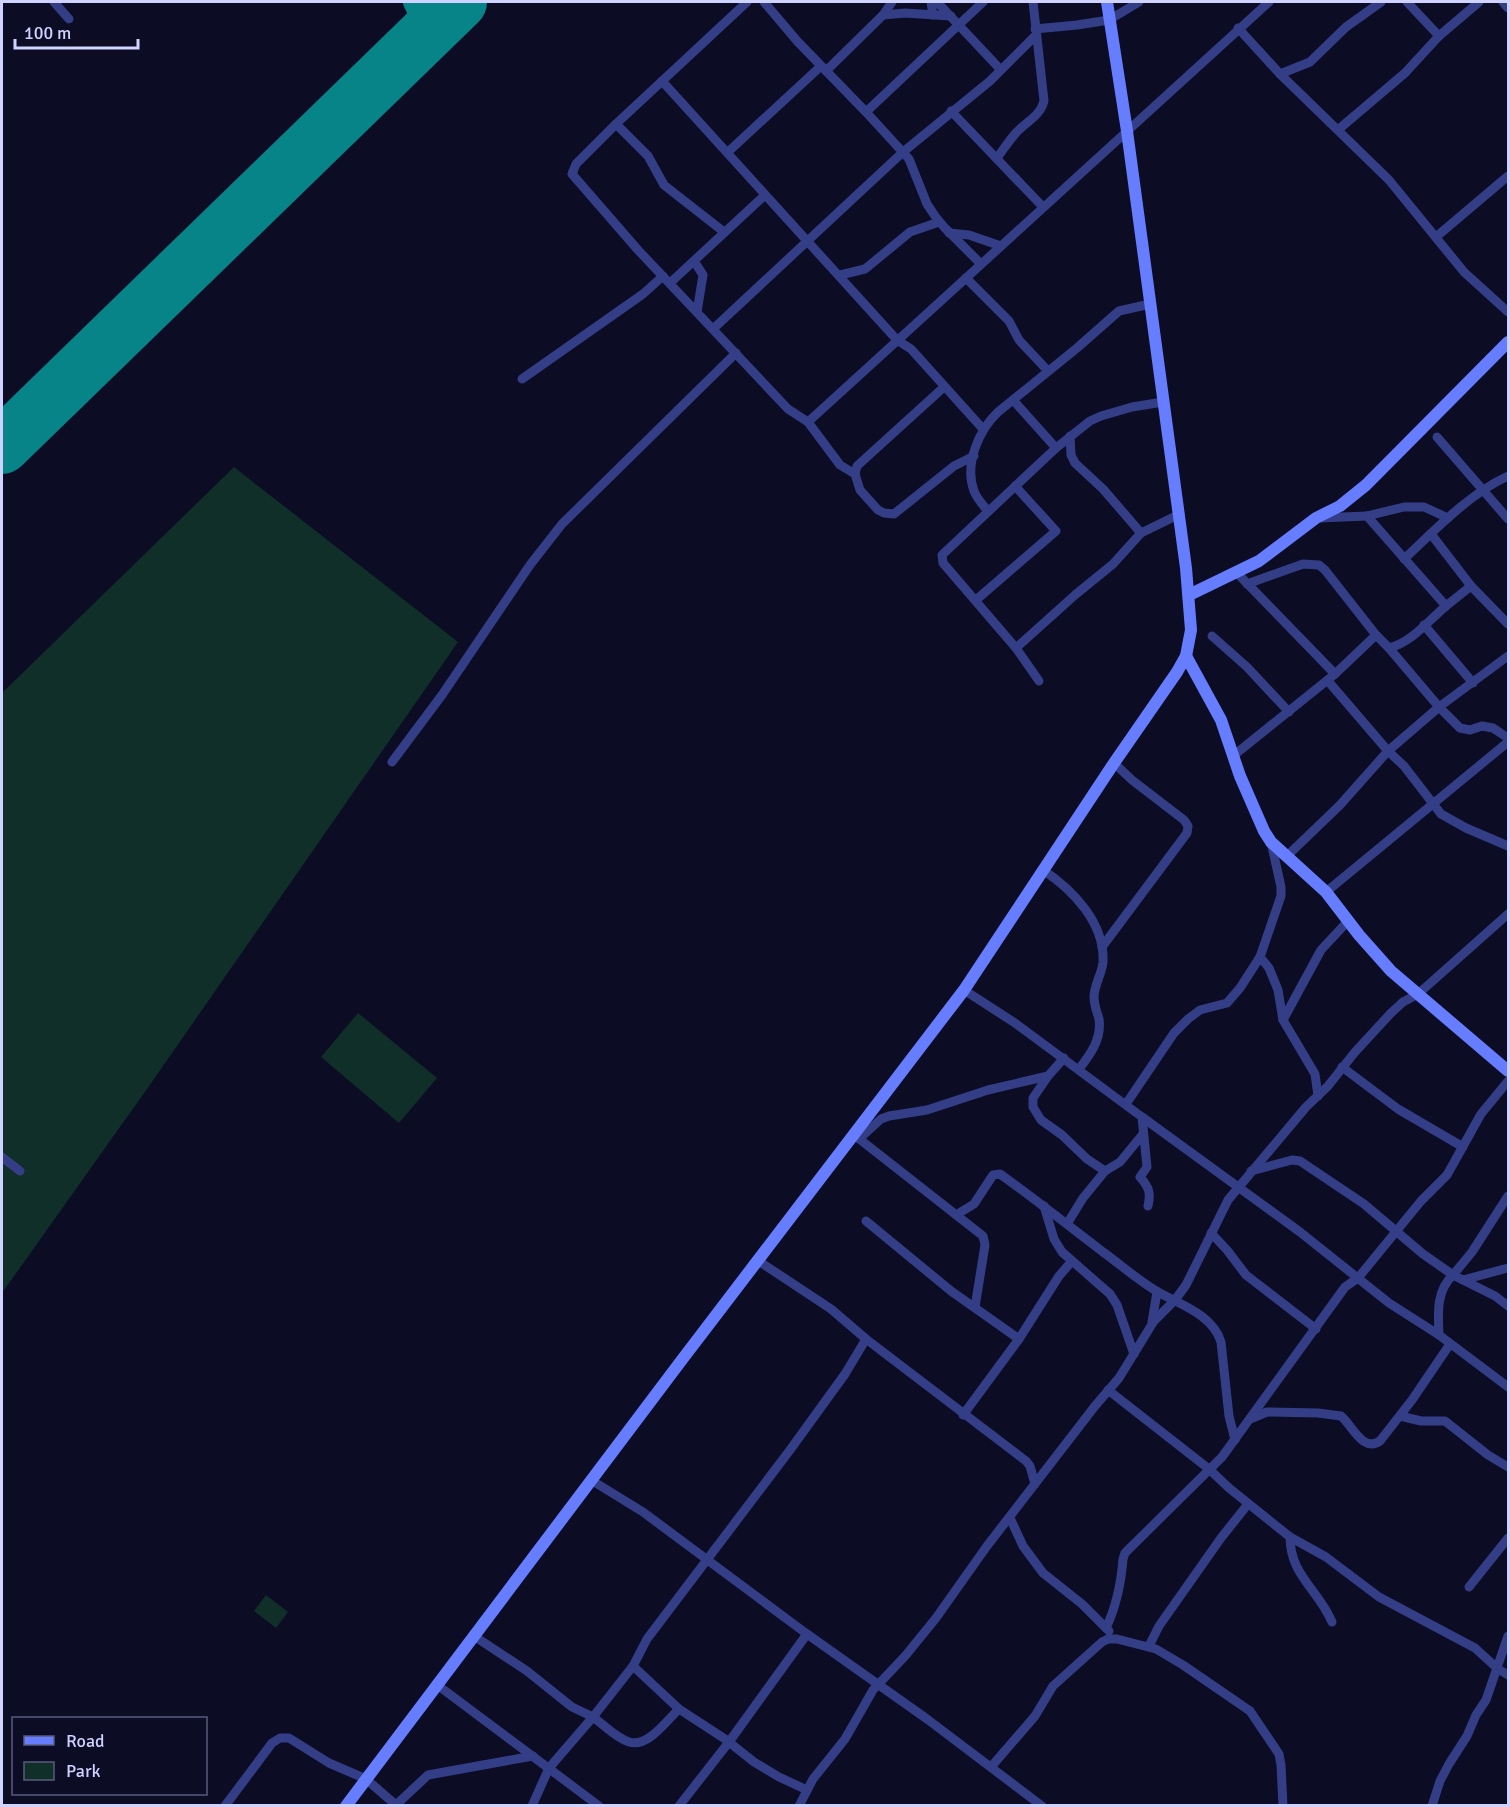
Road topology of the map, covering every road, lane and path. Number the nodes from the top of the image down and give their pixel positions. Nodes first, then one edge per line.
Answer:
1 (54, 2) edge
2 (747, 2) edge
3 (764, 2) edge
4 (893, 2) edge
5 (931, 2) edge
6 (937, 2) edge
7 (983, 2) edge
8 (1033, 2) edge
9 (1107, 2) edge
10 (1139, 2) edge
11 (1269, 2) edge
12 (1381, 2) edge
13 (1407, 2) edge
14 (1479, 2) edge
15 (1503, 2) edge
16 (1371, 5) edge
17 (1509, 8) edge
18 (905, 13) junction
19 (883, 15) junction
20 (933, 15) junction
21 (951, 16) junction
22 (69, 19) dead end
23 (1109, 20) junction
24 (958, 24) junction
25 (1238, 28) junction
26 (1036, 32) junction
27 (1439, 36) junction
28 (824, 68) junction
29 (1000, 69) junction
30 (1280, 74) junction
31 (662, 81) junction
32 (951, 111) junction
33 (866, 112) junction
34 (616, 124) junction
35 (1339, 129) junction
36 (1127, 130) junction
37 (728, 152) junction
38 (903, 152) junction
39 (997, 158) junction
40 (1509, 176) edge
41 (765, 195) junction
42 (1043, 207) junction
43 (939, 222) junction
44 (724, 232) junction
45 (950, 233) junction
46 (1436, 237) junction
47 (809, 241) junction
48 (1001, 246) junction
49 (694, 261) junction
50 (981, 264) junction
51 (840, 275) junction
52 (966, 278) junction
53 (666, 280) junction
54 (1150, 304) junction
55 (698, 312) junction
56 (1509, 312) edge
57 (713, 329) junction
58 (897, 340) junction
59 (1509, 342) edge
60 (736, 352) junction
61 (1048, 371) junction
62 (522, 379) dead end
63 (944, 387) junction
64 (1013, 400) junction
65 (1163, 402) junction
66 (808, 422) junction
67 (983, 429) junction
68 (1070, 436) junction
69 (1437, 438) dead end
70 (1056, 448) junction
71 (974, 456) junction
72 (855, 474) junction
73 (1509, 476) edge
74 (1015, 486) junction
75 (1484, 491) junction
76 (988, 511) junction
77 (1178, 515) junction
78 (1367, 516) junction
79 (1508, 517) edge
80 (1316, 518) junction
81 (1448, 518) junction
82 (1141, 533) junction
83 (1431, 534) junction
84 (1404, 559) junction
85 (1237, 573) junction
86 (1247, 584) junction
87 (1471, 586) junction
88 (1189, 595) junction
89 (976, 600) junction
90 (1446, 606) junction
91 (1509, 624) edge
92 (1424, 625) junction
93 (1376, 635) junction
94 (1212, 636) dead end
95 (1016, 648) junction
96 (1389, 648) junction
97 (1186, 656) junction
98 (1509, 656) edge
99 (1332, 678) junction
100 (1039, 681) dead end
101 (1473, 683) junction
102 (1439, 708) junction
103 (1289, 712) junction
104 (1509, 740) edge
105 (1388, 751) junction
106 (1233, 756) junction
107 (392, 762) dead end
108 (1114, 763) junction
109 (1433, 806) junction
110 (1271, 842) junction
111 (1509, 846) edge
112 (1287, 856) junction
113 (1042, 870) junction
114 (1326, 892) junction
115 (1509, 914) edge
116 (1348, 921) junction
117 (1102, 947) junction
118 (1260, 957) junction
119 (964, 990) junction
120 (1418, 994) junction
121 (1283, 1020) junction
122 (1064, 1058) junction
123 (1342, 1067) junction
124 (1079, 1069) junction
125 (1509, 1071) edge
126 (1048, 1076) junction
127 (1509, 1081) edge
128 (1318, 1096) junction
129 (1126, 1104) junction
130 (1142, 1117) junction
131 (1143, 1134) junction
132 (856, 1137) junction
133 (1463, 1147) junction
134 (2, 1157) edge
135 (20, 1170) dead end
136 (1105, 1171) junction
137 (1251, 1171) junction
138 (1239, 1186) junction
139 (1509, 1196) edge
140 (1044, 1206) junction
141 (1148, 1206) dead end
142 (956, 1215) junction
143 (866, 1221) dead end
144 (1067, 1224) junction
145 (1397, 1232) junction
146 (1211, 1233) junction
147 (757, 1260) junction
148 (1071, 1261) junction
149 (1509, 1268) edge
150 (1453, 1275) junction
151 (1358, 1278) junction
152 (1463, 1280) junction
153 (1157, 1292) junction
154 (1175, 1300) junction
155 (1509, 1306) edge
156 (975, 1307) junction
157 (1151, 1325) junction
158 (1316, 1329) junction
159 (1439, 1335) junction
160 (866, 1339) junction
161 (1019, 1339) junction
162 (1450, 1344) junction
163 (1134, 1354) junction
164 (1509, 1387) edge
165 (1108, 1390) junction
166 (963, 1415) junction
167 (1400, 1416) junction
168 (1250, 1419) junction
169 (1235, 1440) junction
170 (1509, 1453) edge
171 (1505, 1465) edge
172 (1209, 1469) junction
173 (591, 1480) junction
174 (1035, 1484) junction
175 (1248, 1504) junction
176 (1010, 1518) junction
177 (1290, 1537) junction
178 (1509, 1538) edge
179 (707, 1559) junction
180 (1468, 1587) dead end
181 (1332, 1622) dead end
182 (1106, 1628) junction
183 (807, 1634) junction
184 (1509, 1635) edge
185 (474, 1636) junction
186 (1117, 1639) junction
187 (1149, 1646) junction
188 (633, 1666) junction
189 (1498, 1669) junction
190 (1509, 1675) edge
191 (436, 1684) junction
192 (878, 1685) junction
193 (679, 1708) junction
194 (593, 1717) junction
195 (729, 1742) junction
196 (533, 1756) junction
197 (991, 1767) junction
198 (549, 1768) junction
199 (366, 1779) junction
200 (807, 1790) junction
201 (397, 1805) edge
202 (225, 1806) edge
203 (346, 1806) edge
204 (532, 1806) edge
205 (599, 1806) edge
206 (679, 1806) edge
207 (799, 1806) edge
208 (1042, 1806) edge
209 (1283, 1806) edge
210 (1432, 1806) edge

1 - 22 street
2 - 31 street
3 - 28 street
4 - 18 street
4 - 19 street
5 - 20 street
6 - 21 street
7 - 24 street
8 - 26 street
9 - 23 street
10 - 23 street
11 - 25 street
12 - 16 street
13 - 27 street
14 - 27 street
15 - 17 street
16 - 30 street
18 - 19 street
18 - 20 street
19 - 28 street
20 - 21 street
21 - 24 street
23 - 26 street
23 - 36 street
24 - 29 street
24 - 33 street
25 - 30 street
25 - 36 street
26 - 29 street
26 - 39 street
27 - 35 street
28 - 33 street
28 - 37 street
29 - 32 street
30 - 35 street
31 - 34 street
31 - 37 street
32 - 38 street
32 - 39 street
33 - 38 street
34 - 44 street
34 - 53 street
35 - 46 street
36 - 42 street
36 - 54 street
37 - 41 street
38 - 43 street
38 - 47 street
39 - 42 street
40 - 46 street
41 - 44 street
41 - 47 street
42 - 48 street
43 - 45 street
43 - 51 street
44 - 49 street
45 - 48 street
45 - 50 street
46 - 56 street
47 - 51 street
47 - 57 street
48 - 50 street
49 - 53 street
49 - 55 street
50 - 52 street
51 - 58 street
52 - 58 street
52 - 61 street
53 - 55 street
53 - 62 street
54 - 61 street
54 - 65 street
55 - 57 street
57 - 60 street
58 - 63 street
58 - 66 street
59 - 80 street
60 - 66 street
60 - 107 street
61 - 64 street
63 - 67 street
63 - 72 street
64 - 67 street
64 - 70 street
65 - 68 street
65 - 77 street
66 - 72 street
67 - 71 street
68 - 70 street
68 - 82 street
69 - 75 street
70 - 74 street
71 - 72 street
71 - 76 street
73 - 75 street
74 - 76 street
74 - 89 street
75 - 79 street
75 - 81 street
76 - 89 street
77 - 82 street
77 - 88 street
78 - 80 street
78 - 81 street
78 - 84 street
80 - 85 street
81 - 83 street
82 - 95 street
83 - 84 street
83 - 87 street
84 - 90 street
85 - 86 street
85 - 88 street
86 - 93 street
86 - 99 street
87 - 90 street
87 - 91 street
88 - 97 street
89 - 95 street
90 - 92 street
92 - 96 street
92 - 101 street
93 - 96 street
93 - 99 street
94 - 103 street
95 - 100 street
96 - 102 street
97 - 106 street
97 - 108 street
98 - 101 street
99 - 103 street
99 - 105 street
101 - 102 street
102 - 104 street
102 - 105 street
103 - 106 street
104 - 109 street
105 - 109 street
105 - 112 street
106 - 110 street
108 - 113 street
108 - 117 street
109 - 111 street
109 - 114 street
110 - 112 street
110 - 118 street
112 - 114 street
113 - 117 street
113 - 119 street
114 - 116 street
115 - 120 street
116 - 120 street
116 - 121 street
117 - 124 street
118 - 121 street
118 - 129 street
119 - 122 street
119 - 132 street
120 - 123 street
120 - 125 street
121 - 128 street
122 - 124 street
122 - 126 street
123 - 128 street
123 - 133 street
124 - 129 street
126 - 132 street
126 - 136 street
127 - 133 street
128 - 137 street
129 - 130 street
130 - 131 street
130 - 138 street
131 - 136 street
131 - 141 street
132 - 142 street
132 - 147 street
133 - 145 street
134 - 135 street
136 - 144 street
137 - 138 street
137 - 145 street
138 - 146 street
138 - 151 street
139 - 150 street
140 - 142 street
140 - 144 street
140 - 148 street
142 - 156 street
143 - 156 street
144 - 153 street
145 - 150 street
145 - 151 street
146 - 154 street
146 - 158 street
147 - 160 street
147 - 173 street
148 - 161 street
148 - 163 street
149 - 152 street
150 - 152 street
150 - 159 street
151 - 158 street
151 - 159 street
152 - 155 street
153 - 154 street
153 - 157 street
154 - 157 street
154 - 169 street
156 - 161 street
157 - 163 street
158 - 168 street
159 - 162 street
160 - 166 street
160 - 179 street
161 - 166 street
162 - 164 street
162 - 167 street
163 - 165 street
165 - 172 street
165 - 174 street
166 - 174 street
167 - 168 street
167 - 171 street
168 - 169 street
169 - 172 street
170 - 171 street
172 - 175 street
172 - 182 street
173 - 179 street
173 - 185 street
174 - 176 street
175 - 177 street
175 - 187 street
176 - 182 street
176 - 192 street
177 - 181 street
177 - 189 street
178 - 180 street
179 - 183 street
179 - 188 street
182 - 186 street
183 - 192 street
183 - 195 street
184 - 189 street
185 - 191 street
185 - 194 street
186 - 187 street
186 - 197 street
187 - 209 street
188 - 193 street
188 - 194 street
189 - 190 street
189 - 210 street
191 - 196 street
191 - 199 street
192 - 197 street
192 - 200 street
193 - 194 street
193 - 195 street
194 - 198 street
195 - 200 street
195 - 206 street
196 - 198 street
196 - 201 street
197 - 208 street
198 - 204 street
198 - 205 street
199 - 201 street
199 - 202 street
199 - 203 street
200 - 207 street

